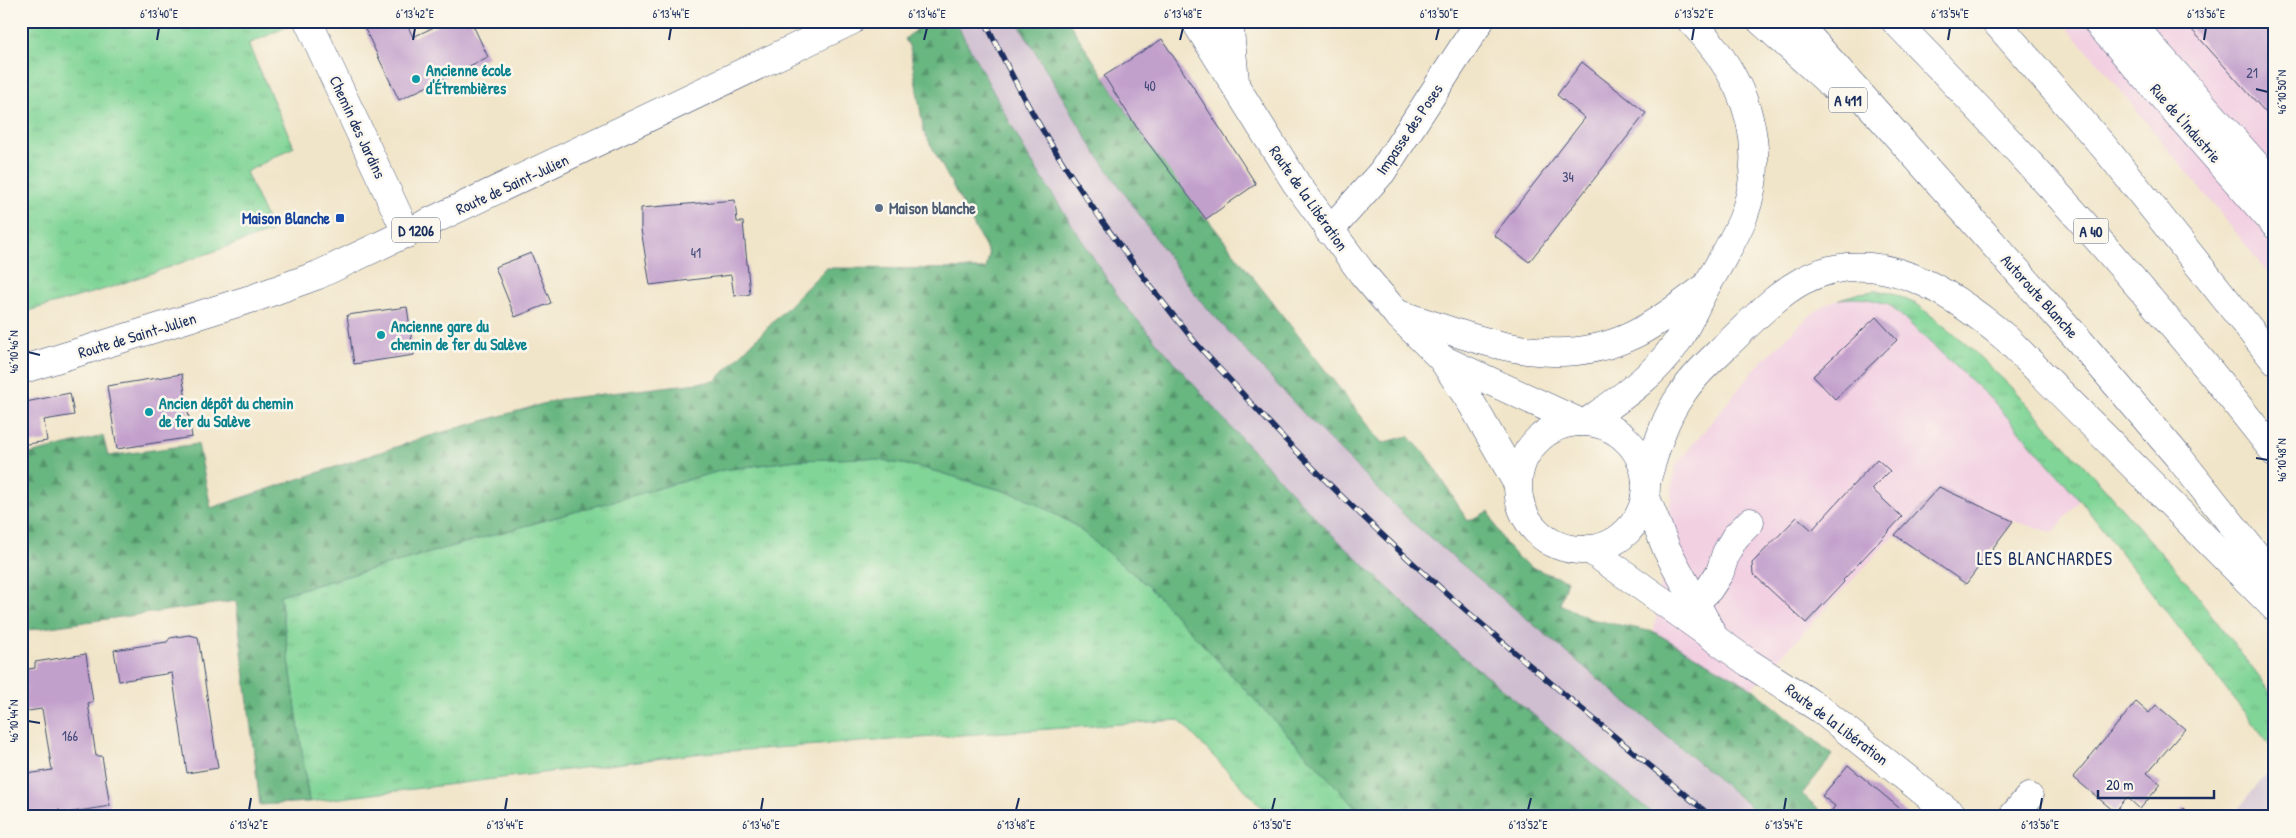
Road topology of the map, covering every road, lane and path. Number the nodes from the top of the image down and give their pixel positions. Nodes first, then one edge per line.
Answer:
1 (308, 21) edge
2 (851, 21) edge
3 (1229, 21) edge
4 (1480, 21) edge
5 (1691, 21) edge
6 (1761, 21) edge
7 (1795, 21) edge
8 (1896, 21) edge
9 (1994, 21) edge
10 (2096, 21) edge
11 (2129, 21) edge
12 (1196, 22) edge
13 (1236, 87) junction
14 (1935, 178) junction
15 (2275, 186) edge
16 (2275, 225) edge
17 (1329, 231) junction
18 (407, 234) junction
19 (1706, 286) junction
20 (1396, 313) junction
21 (1442, 359) junction
22 (2275, 361) edge
23 (21, 370) edge
24 (1583, 422) junction
25 (2275, 452) edge
26 (1518, 483) junction
27 (1646, 489) junction
28 (1750, 522) dead end
29 (1589, 549) junction
30 (2275, 579) edge
31 (1695, 602) junction
32 (2275, 608) edge
33 (1715, 638) junction
34 (1954, 817) edge

1 - 18 main road, Chemin des Jardins
2 - 18 main road, Route de Saint-Julien / D 1206
3 - 13 main road
4 - 17 main road, Impasse des Poses
5 - 19 main road
6 - 14 main road, A 411
7 - 14 main road, Autoroute Blanche
8 - 25 main road, A 40
9 - 22 main road
10 - 16 main road, Rue de l'Industrie
11 - 15 main road, Rue de l'Industrie
12 - 13 main road, Route de la Libération
13 - 17 main road, Route de la Libération
14 - 30 main road, Autoroute Blanche
17 - 20 main road, Route de la Libération
18 - 23 main road, Route de Saint-Julien / D 1206
19 - 20 main road
19 - 24 main road
20 - 21 main road, Route de la Libération
21 - 24 main road, Route de la Libération
21 - 26 main road, Route de la Libération
24 - 26 main road, Route de la Libération
24 - 27 main road, Route de la Libération
26 - 29 main road, Route de la Libération
27 - 29 main road, Route de la Libération
27 - 31 main road, Route de la Libération
27 - 32 main road
28 - 31 main road
29 - 33 main road, Route de la Libération
31 - 33 main road, Route de la Libération
33 - 34 main road, Route de la Libération

